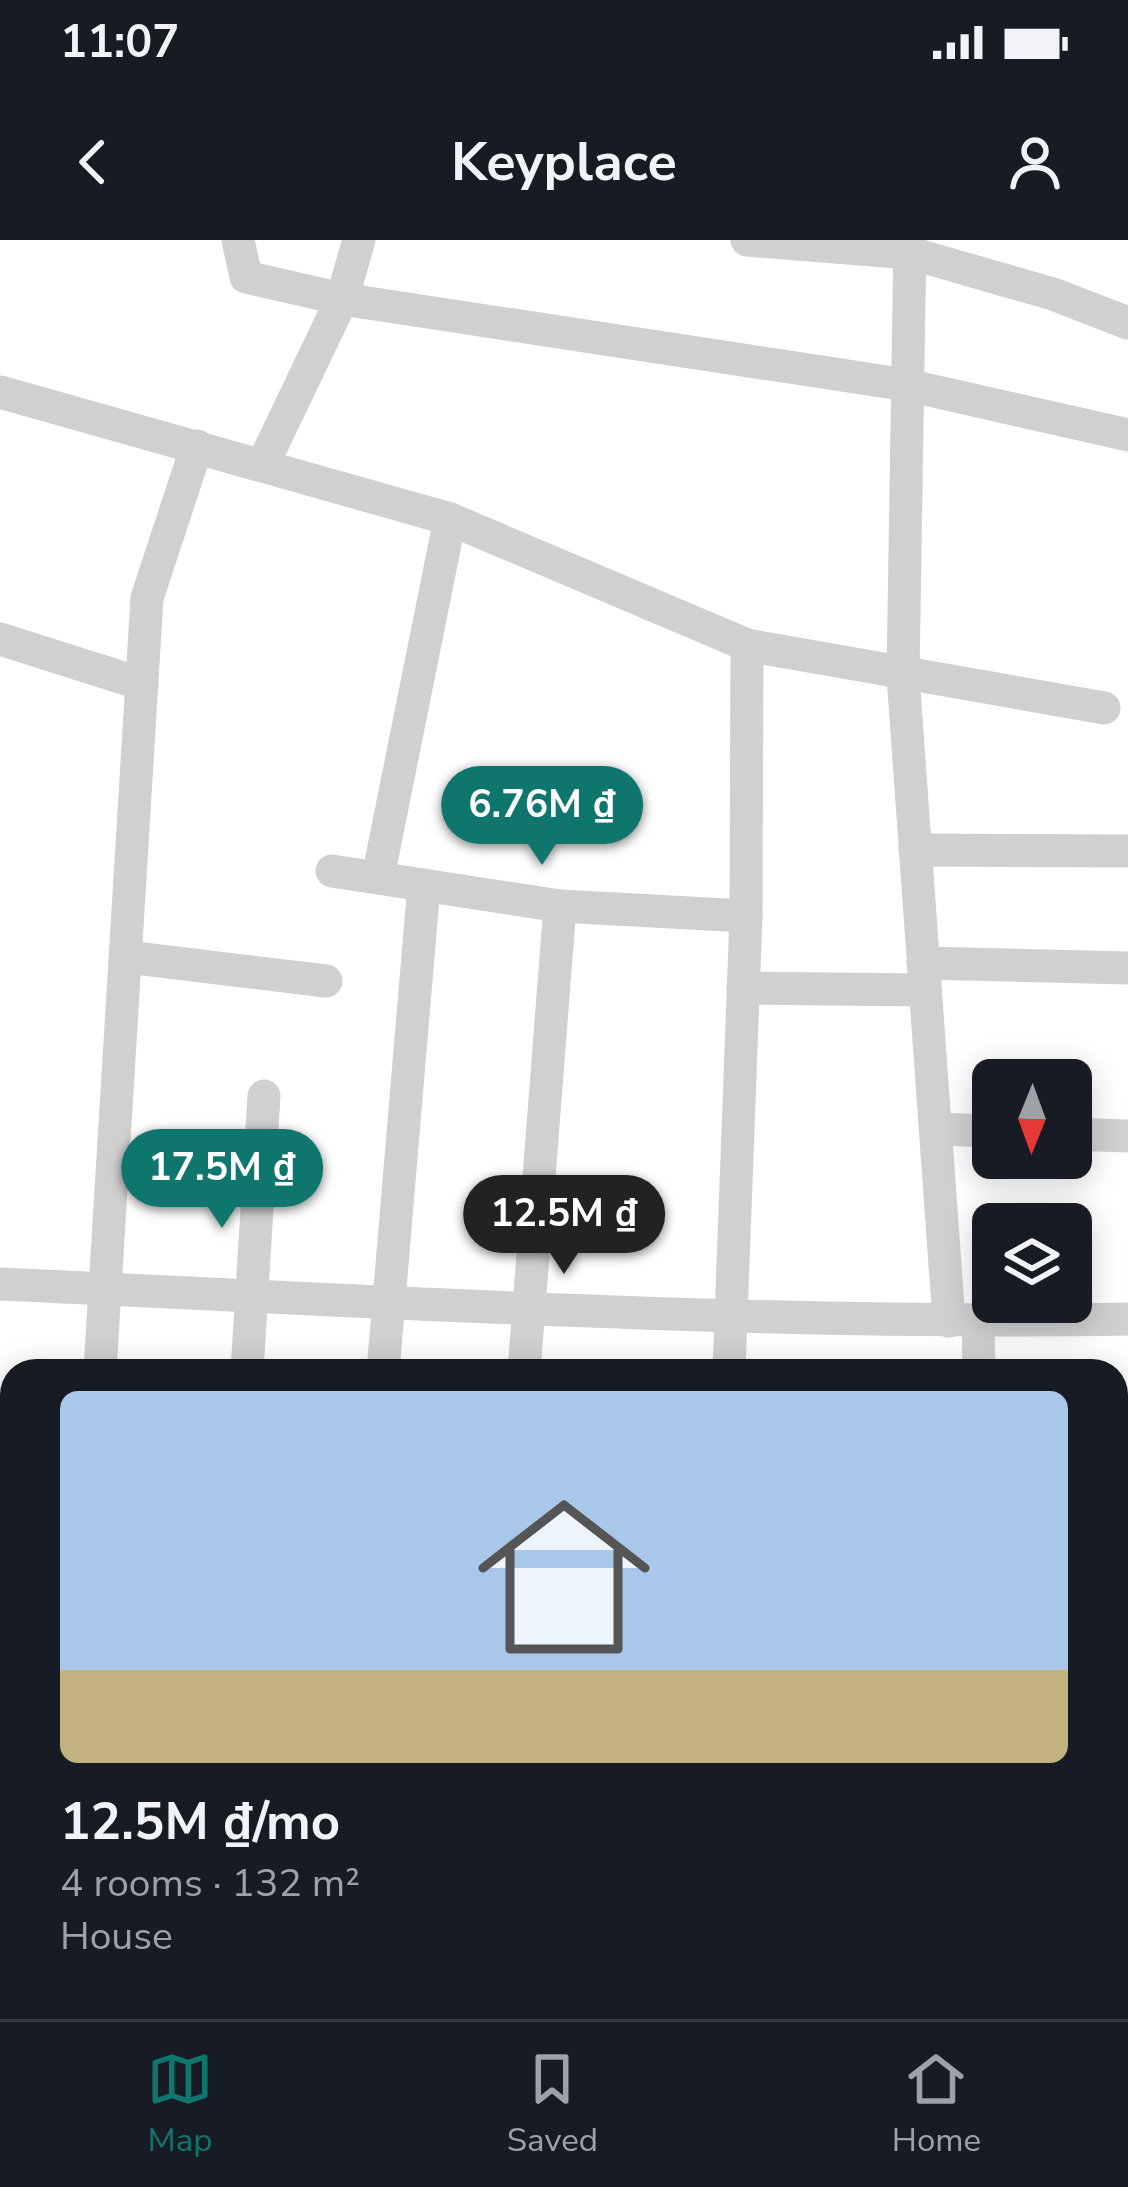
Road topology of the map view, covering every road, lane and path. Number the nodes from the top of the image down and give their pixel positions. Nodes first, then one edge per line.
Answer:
1 (238, 240) edge
2 (358, 240) edge
3 (747, 240) edge
4 (910, 247) edge
5 (342, 299) junction
6 (1128, 323) edge
7 (907, 386) junction
8 (0, 392) edge
9 (1128, 435) edge
10 (197, 446) junction
11 (263, 464) junction
12 (450, 519) junction
13 (0, 639) edge
14 (747, 645) junction
15 (903, 676) junction
16 (142, 684) junction
17 (1104, 708) dead end
18 (915, 850) junction
19 (1128, 851) edge
20 (332, 871) dead end
21 (379, 878) junction
22 (424, 885) junction
23 (560, 906) junction
24 (746, 916) junction
25 (127, 957) junction
26 (1128, 968) edge
27 (924, 976) junction
28 (326, 981) dead end
29 (743, 988) junction
30 (264, 1096) dead end
31 (936, 1129) junction
32 (972, 1130) edge
33 (1092, 1135) edge
34 (1128, 1136) edge
35 (0, 1284) edge
36 (108, 1289) junction
37 (254, 1298) junction
38 (388, 1305) junction
39 (529, 1311) junction
40 (732, 1314) junction
41 (1128, 1319) edge
42 (964, 1321) junction
43 (101, 1359) edge
44 (248, 1359) edge
45 (384, 1359) edge
46 (525, 1359) edge
47 (730, 1359) edge
48 (975, 1359) edge

1 - 5 street
2 - 5 street
3 - 4 street
4 - 6 street
4 - 7 street
5 - 7 street
5 - 11 street
7 - 9 street
7 - 15 street
8 - 10 street
10 - 11 street
10 - 16 street
11 - 12 street
12 - 14 street
12 - 21 street
13 - 16 street
14 - 15 street
14 - 24 street
15 - 17 street
15 - 18 street
16 - 25 street
18 - 19 street
18 - 27 street
20 - 21 street
21 - 22 street
22 - 23 street
22 - 38 street
23 - 24 street
23 - 39 street
24 - 29 street
25 - 28 street
25 - 36 street
26 - 27 street
27 - 29 street
27 - 31 street
29 - 40 street
30 - 37 street
31 - 32 street
31 - 42 street
33 - 34 street
35 - 36 street
36 - 37 street
36 - 43 street
37 - 38 street
37 - 44 street
38 - 39 street
38 - 45 street
39 - 40 street
39 - 46 street
40 - 42 street
40 - 47 street
41 - 42 street
42 - 48 street

